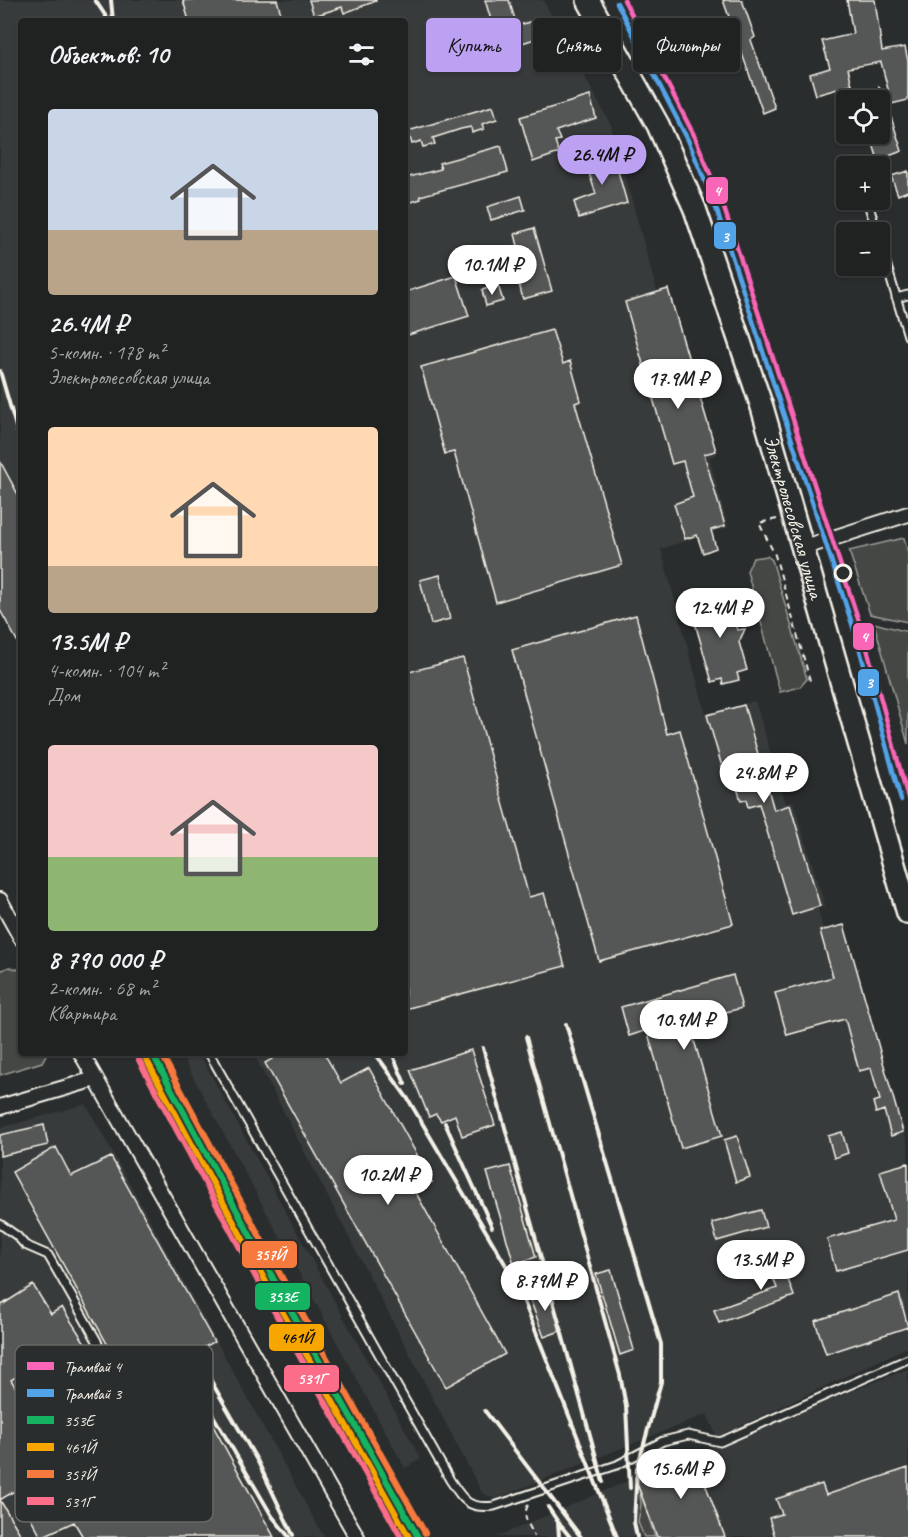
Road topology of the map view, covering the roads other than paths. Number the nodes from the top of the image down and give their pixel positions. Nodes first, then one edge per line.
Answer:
1 (588, 0) edge
2 (890, 276) edge
3 (908, 295) edge
4 (896, 298) junction
5 (908, 336) edge
6 (908, 514) edge
7 (802, 548) junction
8 (0, 900) edge
9 (907, 906) edge
10 (18, 933) edge
11 (83, 1056) edge
12 (211, 1056) edge
13 (94, 1078) junction
14 (0, 1107) edge
15 (0, 1224) edge
16 (97, 1345) edge
17 (908, 1359) edge
18 (352, 1536) edge

1 - 7 main road, Электролесовская улица
2 - 4 lane
3 - 4 lane
4 - 5 lane
6 - 7 street
7 - 9 main road, Электролесовская улица
8 - 10 street
11 - 13 street
12 - 17 lane
13 - 14 street
13 - 18 street
15 - 16 lane

